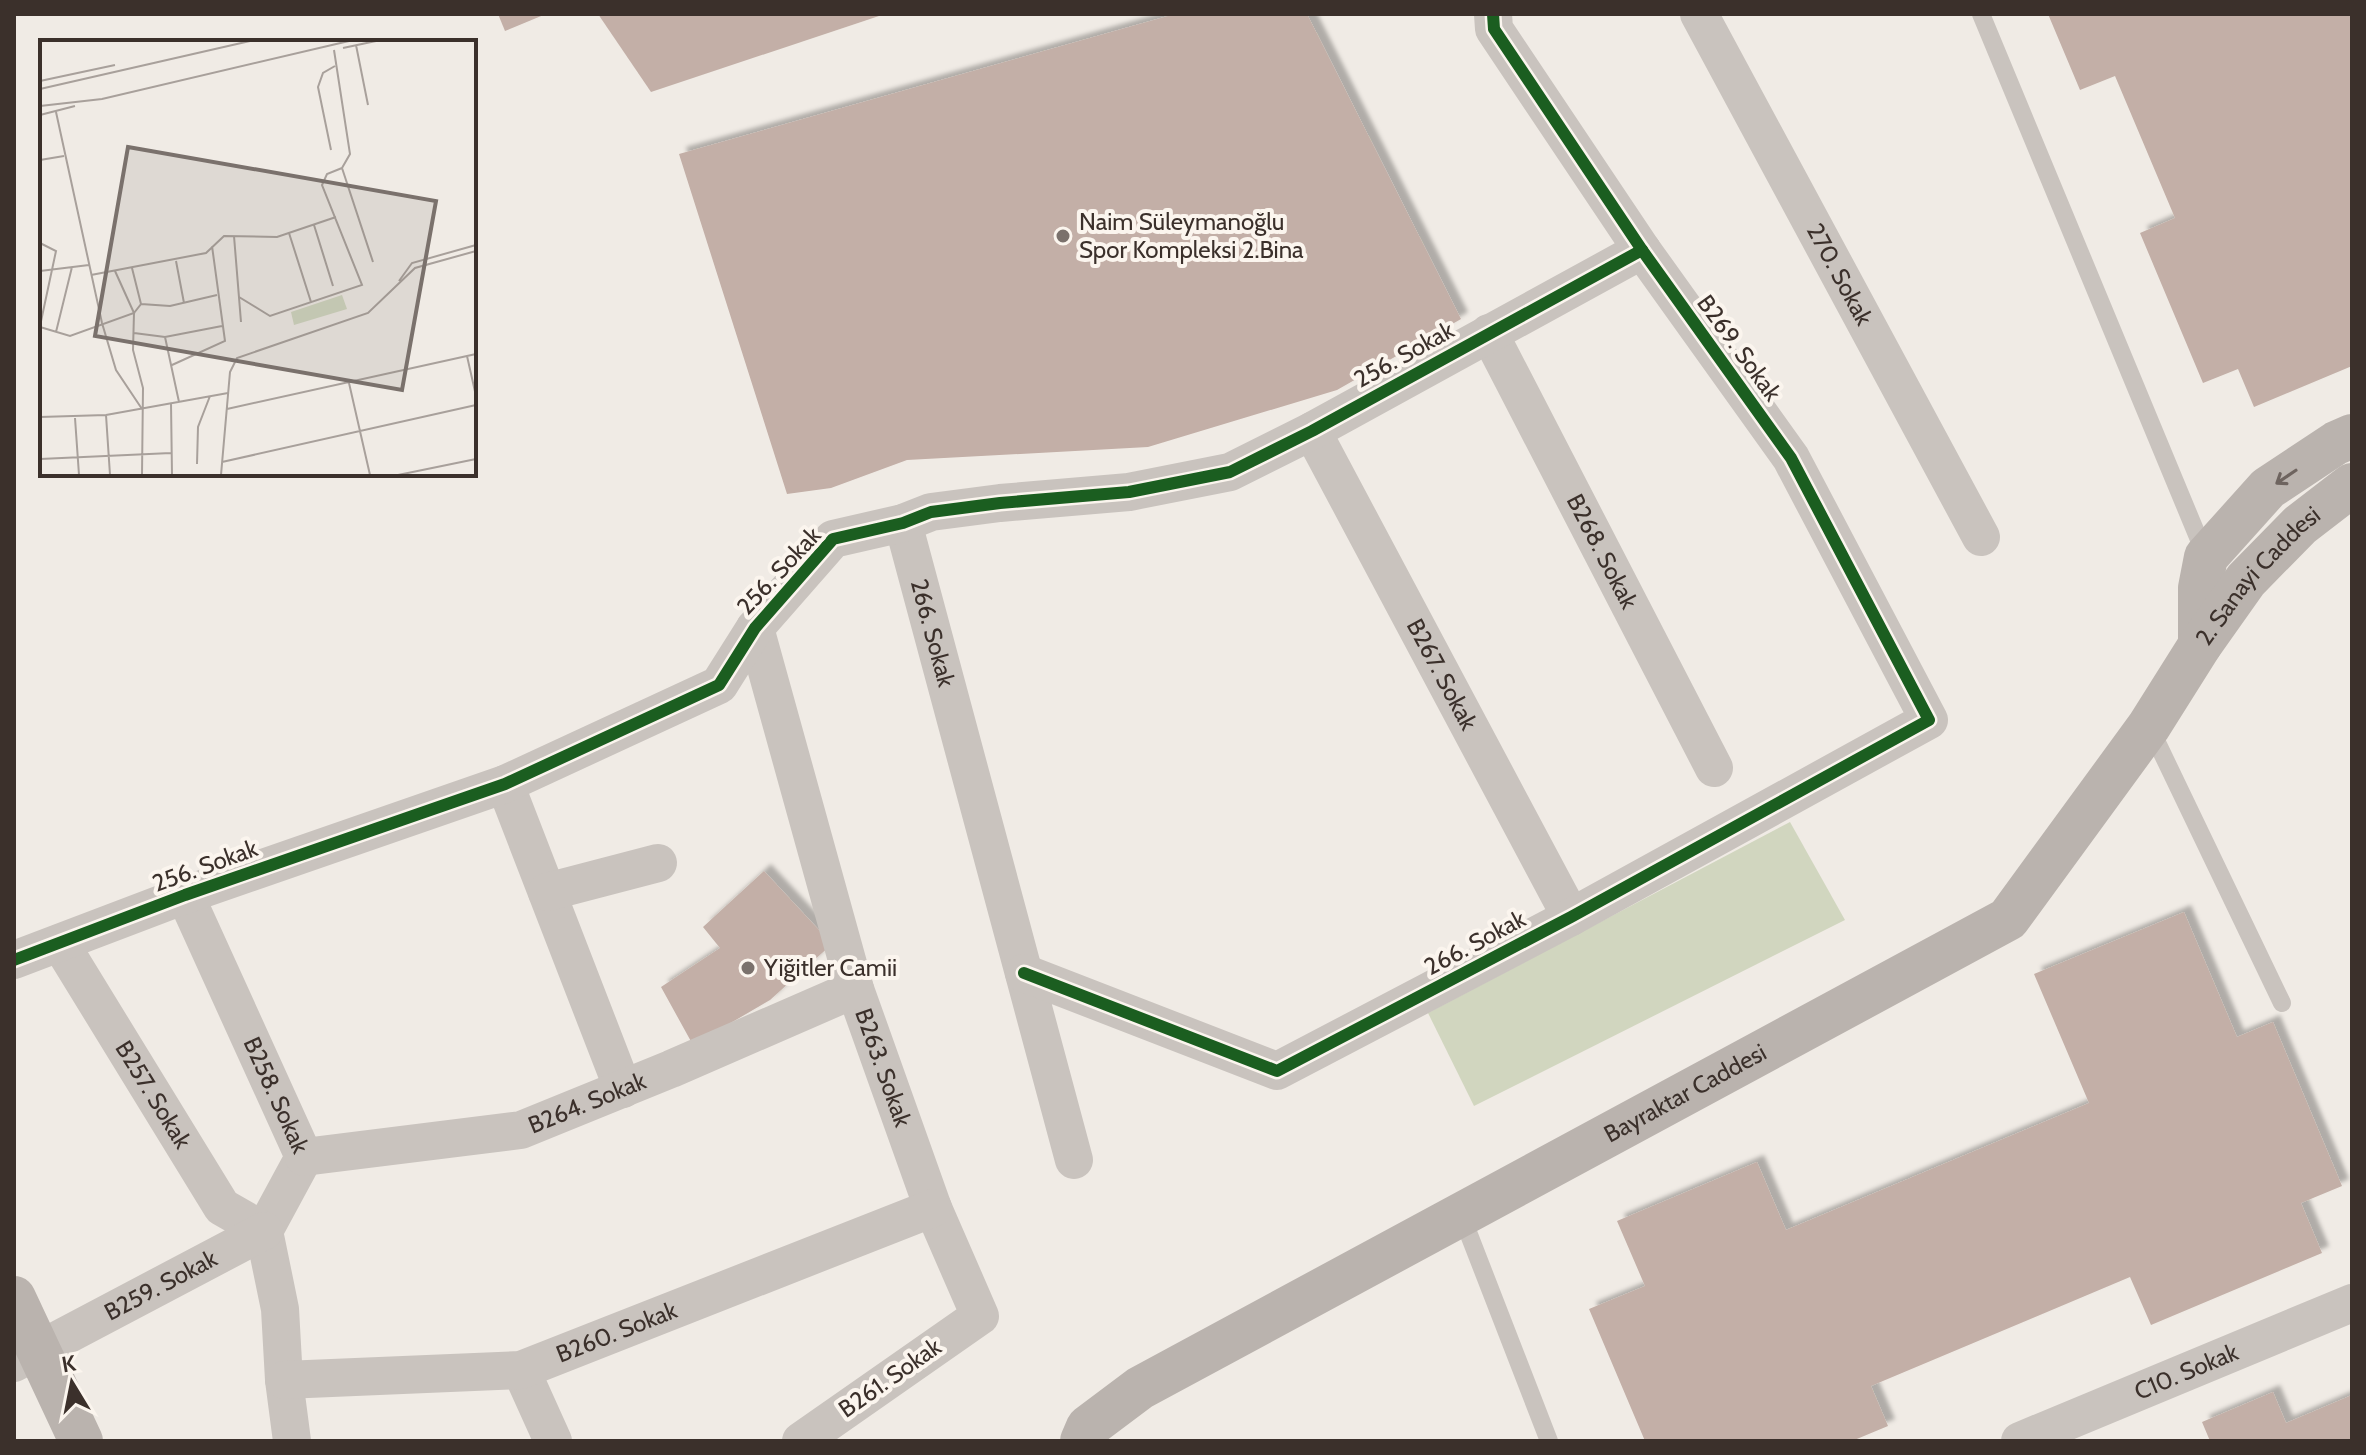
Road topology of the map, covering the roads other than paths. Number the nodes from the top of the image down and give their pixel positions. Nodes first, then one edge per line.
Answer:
1 (1493, 14) edge
2 (1699, 14) edge
3 (1981, 14) edge
4 (1642, 250) junction
5 (1489, 333) junction
6 (1312, 431) junction
7 (2352, 436) edge
8 (2352, 485) edge
9 (903, 523) junction
10 (1981, 537) dead end
11 (2206, 557) junction
12 (755, 628) junction
13 (2200, 645) junction
14 (1929, 720) joint
15 (2149, 726) junction
16 (1714, 768) dead end
17 (505, 784) junction
18 (658, 863) dead end
19 (547, 892) junction
20 (185, 895) junction
21 (1571, 917) junction
22 (60, 943) junction
23 (14, 960) edge
24 (1024, 973) junction
25 (855, 989) junction
26 (2282, 1003) dead end
27 (623, 1089) junction
28 (304, 1157) junction
29 (1074, 1160) dead end
30 (933, 1208) junction
31 (1461, 1214) junction
32 (264, 1231) junction
33 (14, 1298) edge
34 (2352, 1303) edge
35 (980, 1316) joint
36 (25, 1357) edge
37 (521, 1370) junction
38 (284, 1380) junction
39 (81, 1441) edge
40 (292, 1441) edge
41 (553, 1441) edge
42 (801, 1441) edge
43 (1082, 1441) edge
44 (1549, 1441) edge
45 (2020, 1441) edge

1 - 4 street, B269. Sokak
2 - 10 street, 270. Sokak
3 - 11 lane
4 - 5 street, 256. Sokak
4 - 14 street, B269. Sokak
5 - 6 street, 256. Sokak
5 - 16 street, B268. Sokak
6 - 9 street, 256. Sokak
6 - 21 street, B267. Sokak
7 -> 11 main road, 2. Sanayi Caddesi
8 - 13 main road, 2. Sanayi Caddesi
9 - 12 street, 256. Sokak
9 - 24 street, 266. Sokak
11 - 13 main road, 2. Sanayi Caddesi
12 - 17 street, 256. Sokak
12 - 25 street, B263. Sokak
13 - 15 main road, Bayraktar Caddesi
14 - 21 street, 266. Sokak
15 - 26 lane
15 - 31 main road, Bayraktar Caddesi
17 - 19 street
17 - 20 street, 256. Sokak
18 - 19 street
19 - 27 street
20 - 22 street, 256. Sokak
20 - 28 street, B258. Sokak
21 - 24 street, 266. Sokak
22 - 23 street, 256. Sokak
22 - 32 street, B257. Sokak
24 - 29 street, 266. Sokak
25 - 27 street, B264. Sokak
25 - 30 street, B263. Sokak
27 - 28 street, B264. Sokak
28 - 32 street, B258. Sokak
30 - 35 street, B263. Sokak
30 - 37 street, B260. Sokak
31 - 43 main road, Bayraktar Caddesi
31 - 44 lane
32 - 36 street, B259. Sokak
32 - 38 street
33 - 36 main road
34 - 45 street, C10. Sokak
35 - 42 street, B261. Sokak
36 - 39 main road
37 - 38 street, B260. Sokak
37 - 41 street
38 - 40 street

